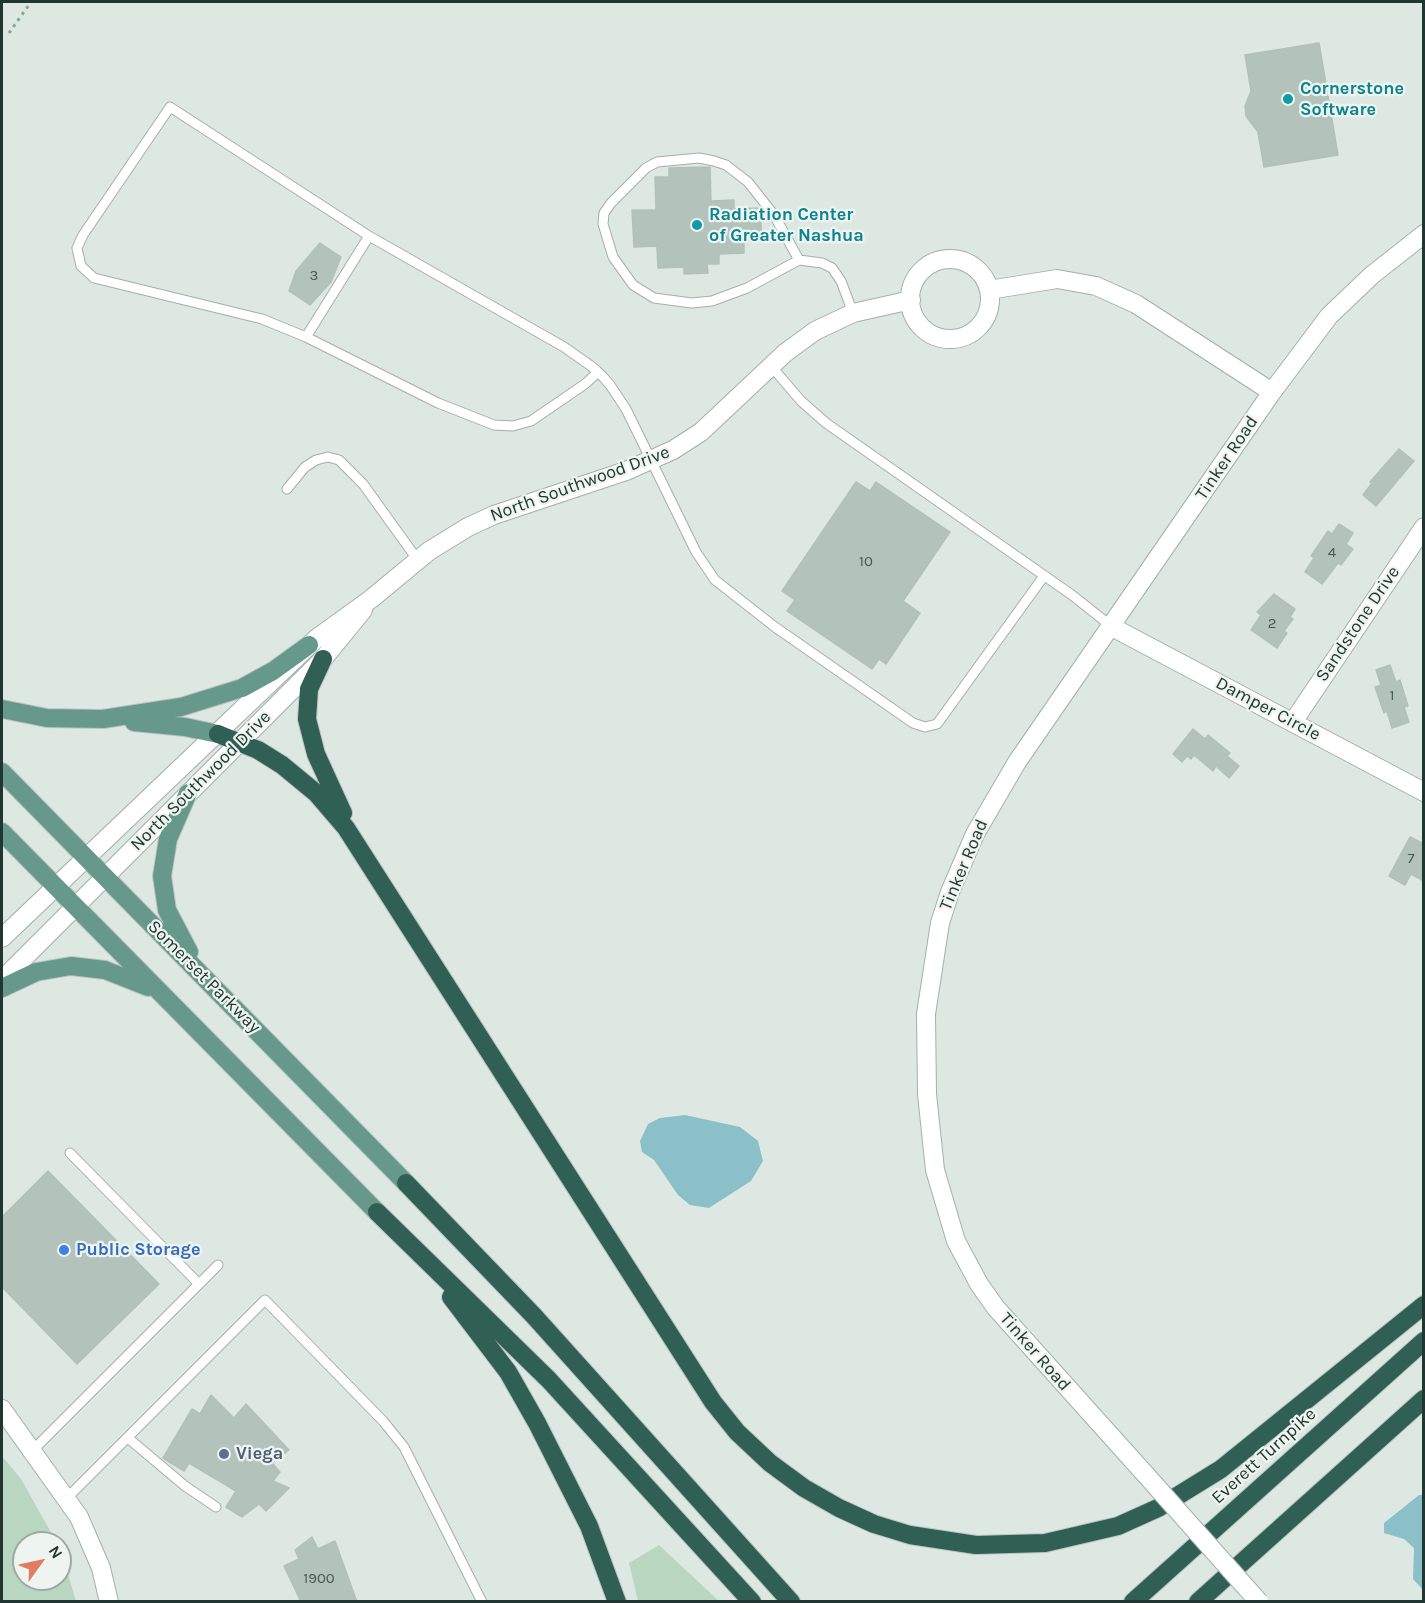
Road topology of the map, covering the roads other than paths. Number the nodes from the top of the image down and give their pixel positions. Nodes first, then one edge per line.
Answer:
1 (1424, 234) edge
2 (369, 236) junction
3 (799, 260) junction
4 (989, 290) junction
5 (911, 300) junction
6 (853, 313) junction
7 (306, 337) junction
8 (771, 366) junction
9 (598, 372) junction
10 (1272, 392) junction
11 (651, 461) junction
12 (287, 489) dead end
13 (1424, 527) edge
14 (417, 559) junction
15 (1044, 576) junction
16 (371, 599) junction
17 (1112, 627) junction
18 (309, 645) junction
19 (323, 660) junction
20 (2, 709) edge
21 (103, 719) junction
22 (1293, 722) junction
23 (218, 734) junction
24 (240, 742) junction
25 (2, 772) edge
26 (1424, 792) edge
27 (188, 793) junction
28 (2, 832) edge
29 (86, 858) junction
30 (104, 877) junction
31 (378, 878) junction
32 (55, 887) junction
33 (75, 907) junction
34 (2, 938) edge
35 (2, 980) edge
36 (212, 986) junction
37 (2, 988) edge
38 (166, 999) junction
39 (70, 1152) dead end
40 (406, 1183) joint
41 (377, 1212) junction
42 (218, 1265) dead end
43 (199, 1284) junction
44 (1424, 1305) edge
45 (1424, 1341) edge
46 (1424, 1399) edge
47 (2, 1409) edge
48 (128, 1438) junction
49 (33, 1450) junction
50 (67, 1498) junction
51 (216, 1507) dead end
52 (110, 1601) edge
53 (482, 1602) edge
54 (617, 1602) edge
55 (752, 1602) edge
56 (790, 1602) edge
57 (1132, 1602) edge
58 (1198, 1602) edge
59 (1259, 1602) edge

1 - 10 street, Tinker Road
2 - 7 lane
2 - 7 lane
2 - 9 lane
3 - 3 lane
3 - 6 lane
4 - 5 street
4 - 5 street
4 - 10 street
5 - 6 street, North Southwood Drive
6 - 8 street, North Southwood Drive
7 - 9 lane
8 - 11 street, North Southwood Drive
8 - 15 lane
9 - 11 lane
10 - 17 street, Tinker Road
11 - 14 street, North Southwood Drive
11 - 15 lane
12 - 14 lane
13 - 22 street, Sandstone Drive
14 - 16 street, North Southwood Drive
15 - 17 lane
16 - 18 street, North Southwood Drive
16 - 19 street, North Southwood Drive
17 - 22 street, Damper Circle
17 - 59 street, Tinker Road, bridge
18 - 21 main road
18 - 23 street, North Southwood Drive
19 - 24 street, North Southwood Drive
19 - 31 highway
20 - 21 main road
21 - 23 main road
22 - 26 street, Damper Circle
23 - 24 highway
23 - 29 street, North Southwood Drive
24 - 27 street, North Southwood Drive
24 - 31 highway
25 - 29 main road, Somerset Parkway
27 - 30 street, North Southwood Drive
27 - 36 main road
28 - 32 main road
29 - 30 main road, Somerset Parkway
29 - 32 street, North Southwood Drive
30 - 33 street, North Southwood Drive
30 - 36 main road, Somerset Parkway
31 - 44 highway
32 - 33 main road
32 - 34 street, North Southwood Drive
33 - 35 street, North Southwood Drive
33 - 38 main road
36 - 40 main road, Somerset Parkway
37 - 38 main road
38 - 41 main road
39 - 43 lane
40 - 56 highway
41 - 54 highway
41 - 55 highway
42 - 43 lane
43 - 49 lane
45 - 57 highway, Everett Turnpike
46 - 58 highway
47 - 49 street
48 - 50 lane
48 - 51 lane
48 - 53 lane
49 - 50 street
50 - 52 street

